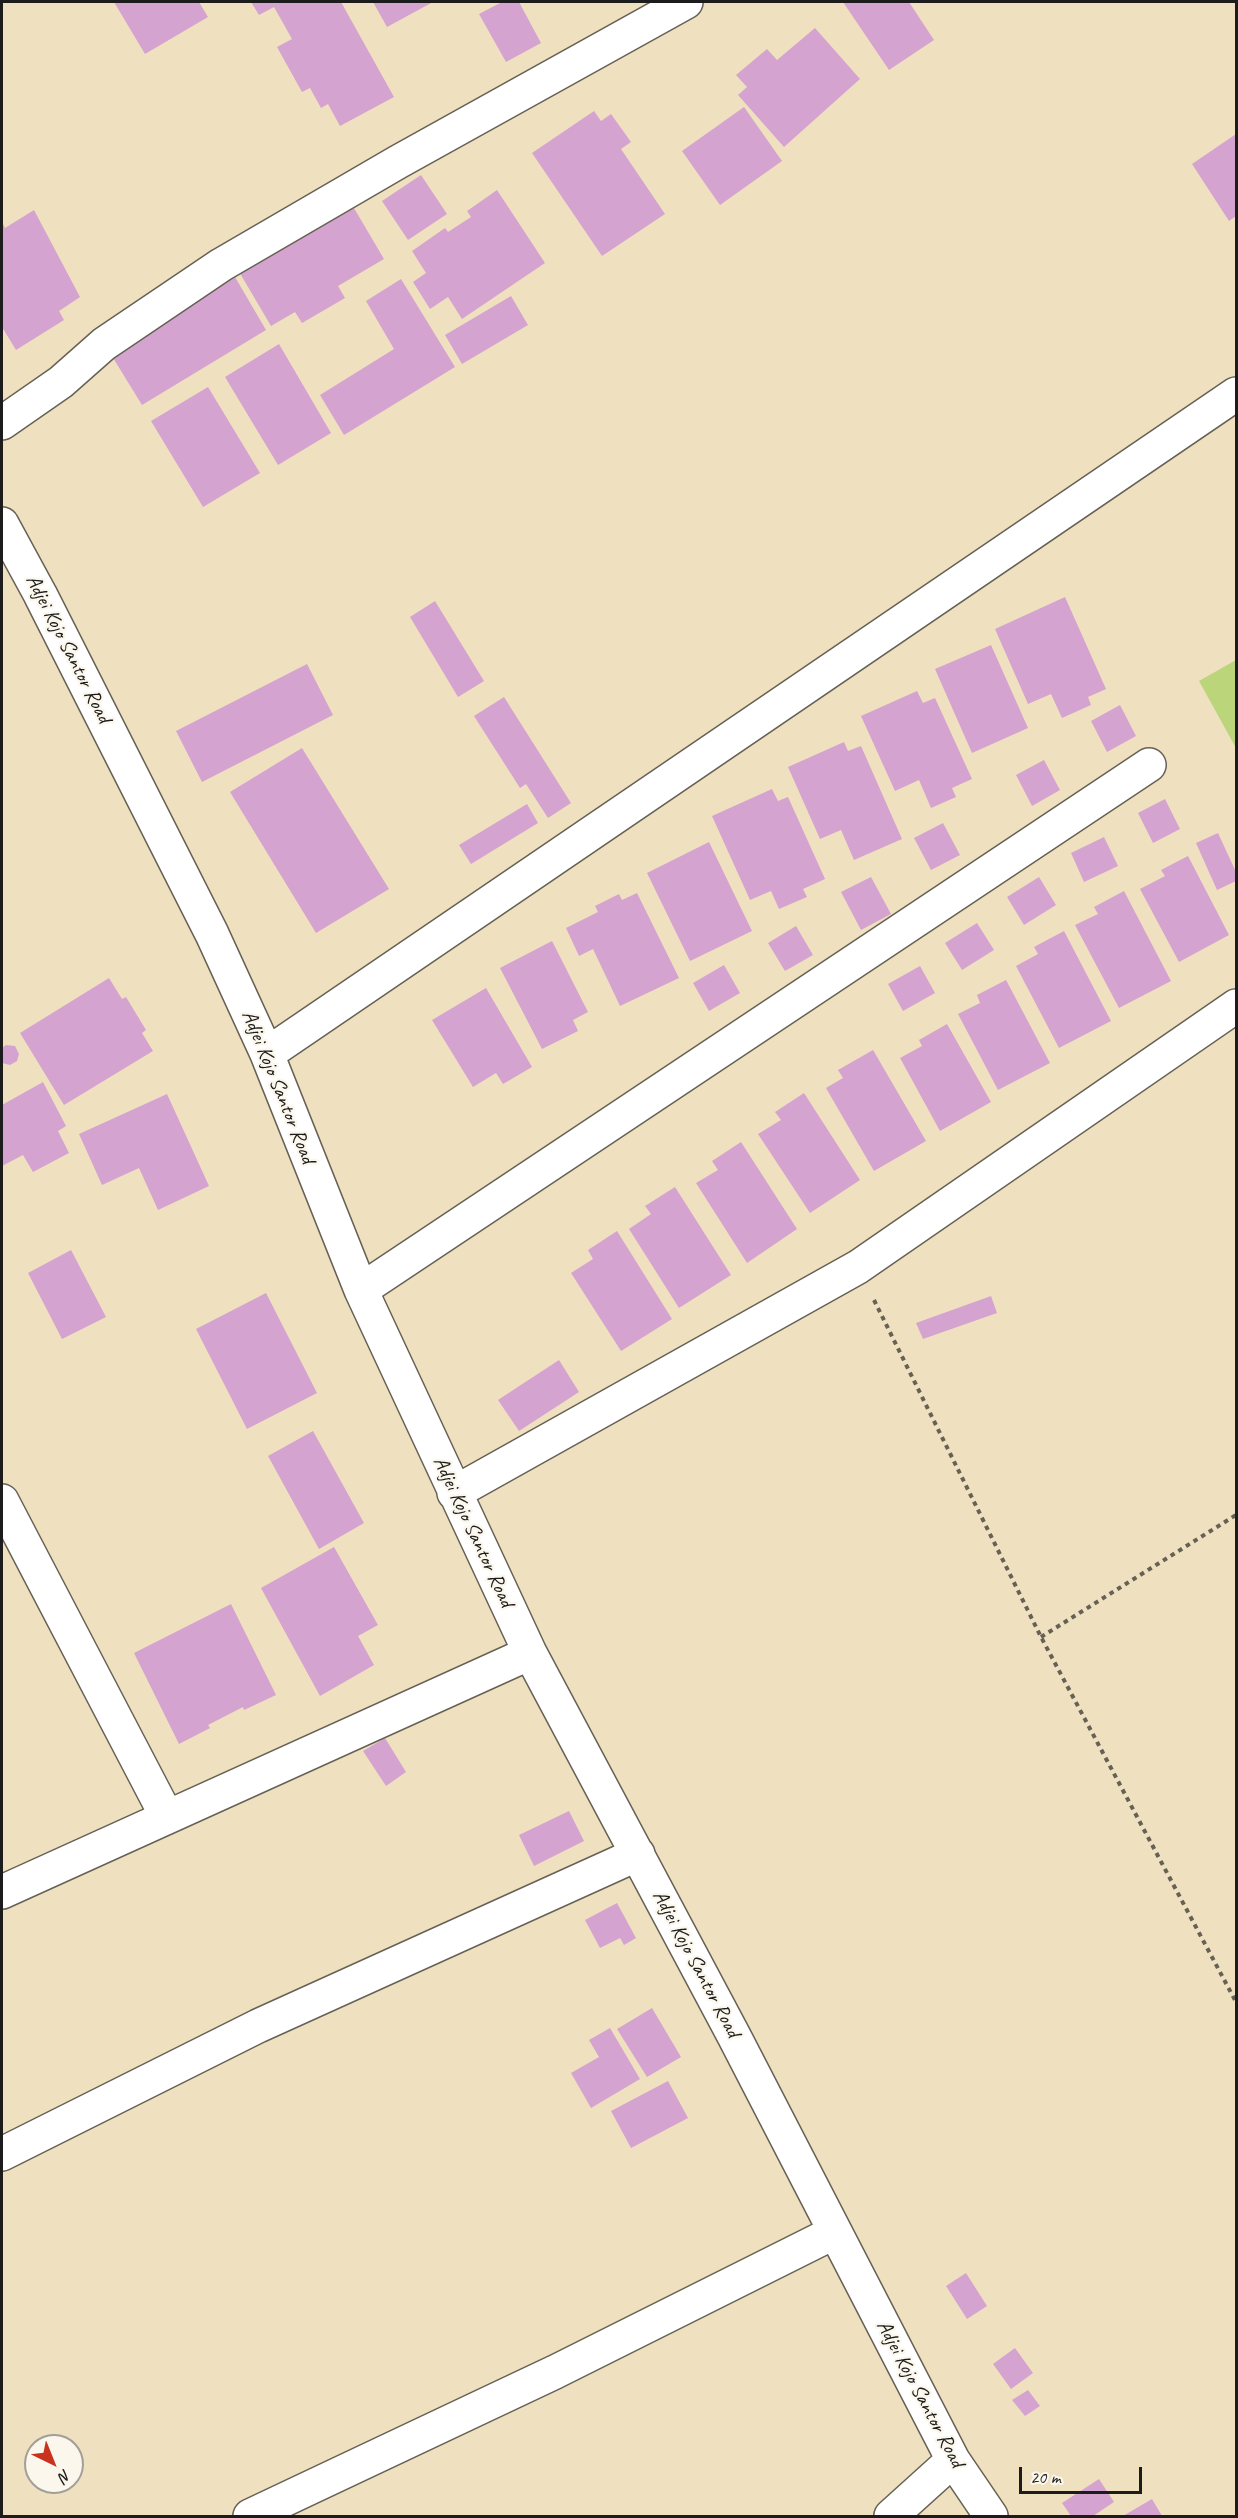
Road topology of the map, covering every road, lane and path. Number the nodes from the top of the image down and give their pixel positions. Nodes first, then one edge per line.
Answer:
1 (686, 2) edge
2 (1236, 394) edge
3 (2, 423) edge
4 (2, 524) edge
5 (1149, 765) dead end
6 (1236, 1006) edge
7 (267, 1054) junction
8 (858, 1267) junction
9 (361, 1290) junction
10 (454, 1493) junction
11 (2, 1501) edge
12 (1236, 1515) edge
13 (1041, 1637) junction
14 (530, 1653) junction
15 (167, 1817) junction
16 (638, 1854) junction
17 (2, 1892) edge
18 (1236, 2002) edge
19 (2, 2154) edge
20 (835, 2232) junction
21 (953, 2460) junction
22 (250, 2517) edge
23 (891, 2517) edge
24 (992, 2517) edge

1 - 3 street
2 - 7 street
4 - 7 street, Adjei Kojo Santor Road
5 - 9 street
6 - 8 street
7 - 9 street, Adjei Kojo Santor Road
8 - 10 street
8 - 13 path
9 - 10 street, Adjei Kojo Santor Road
10 - 14 street, Adjei Kojo Santor Road
11 - 15 street
12 - 13 path
13 - 18 path
14 - 15 street
14 - 16 street, Adjei Kojo Santor Road
15 - 17 street
16 - 19 street
16 - 20 street, Adjei Kojo Santor Road
20 - 21 street, Adjei Kojo Santor Road
20 - 22 street
21 - 23 street
21 - 24 street, Adjei Kojo Santor Road

